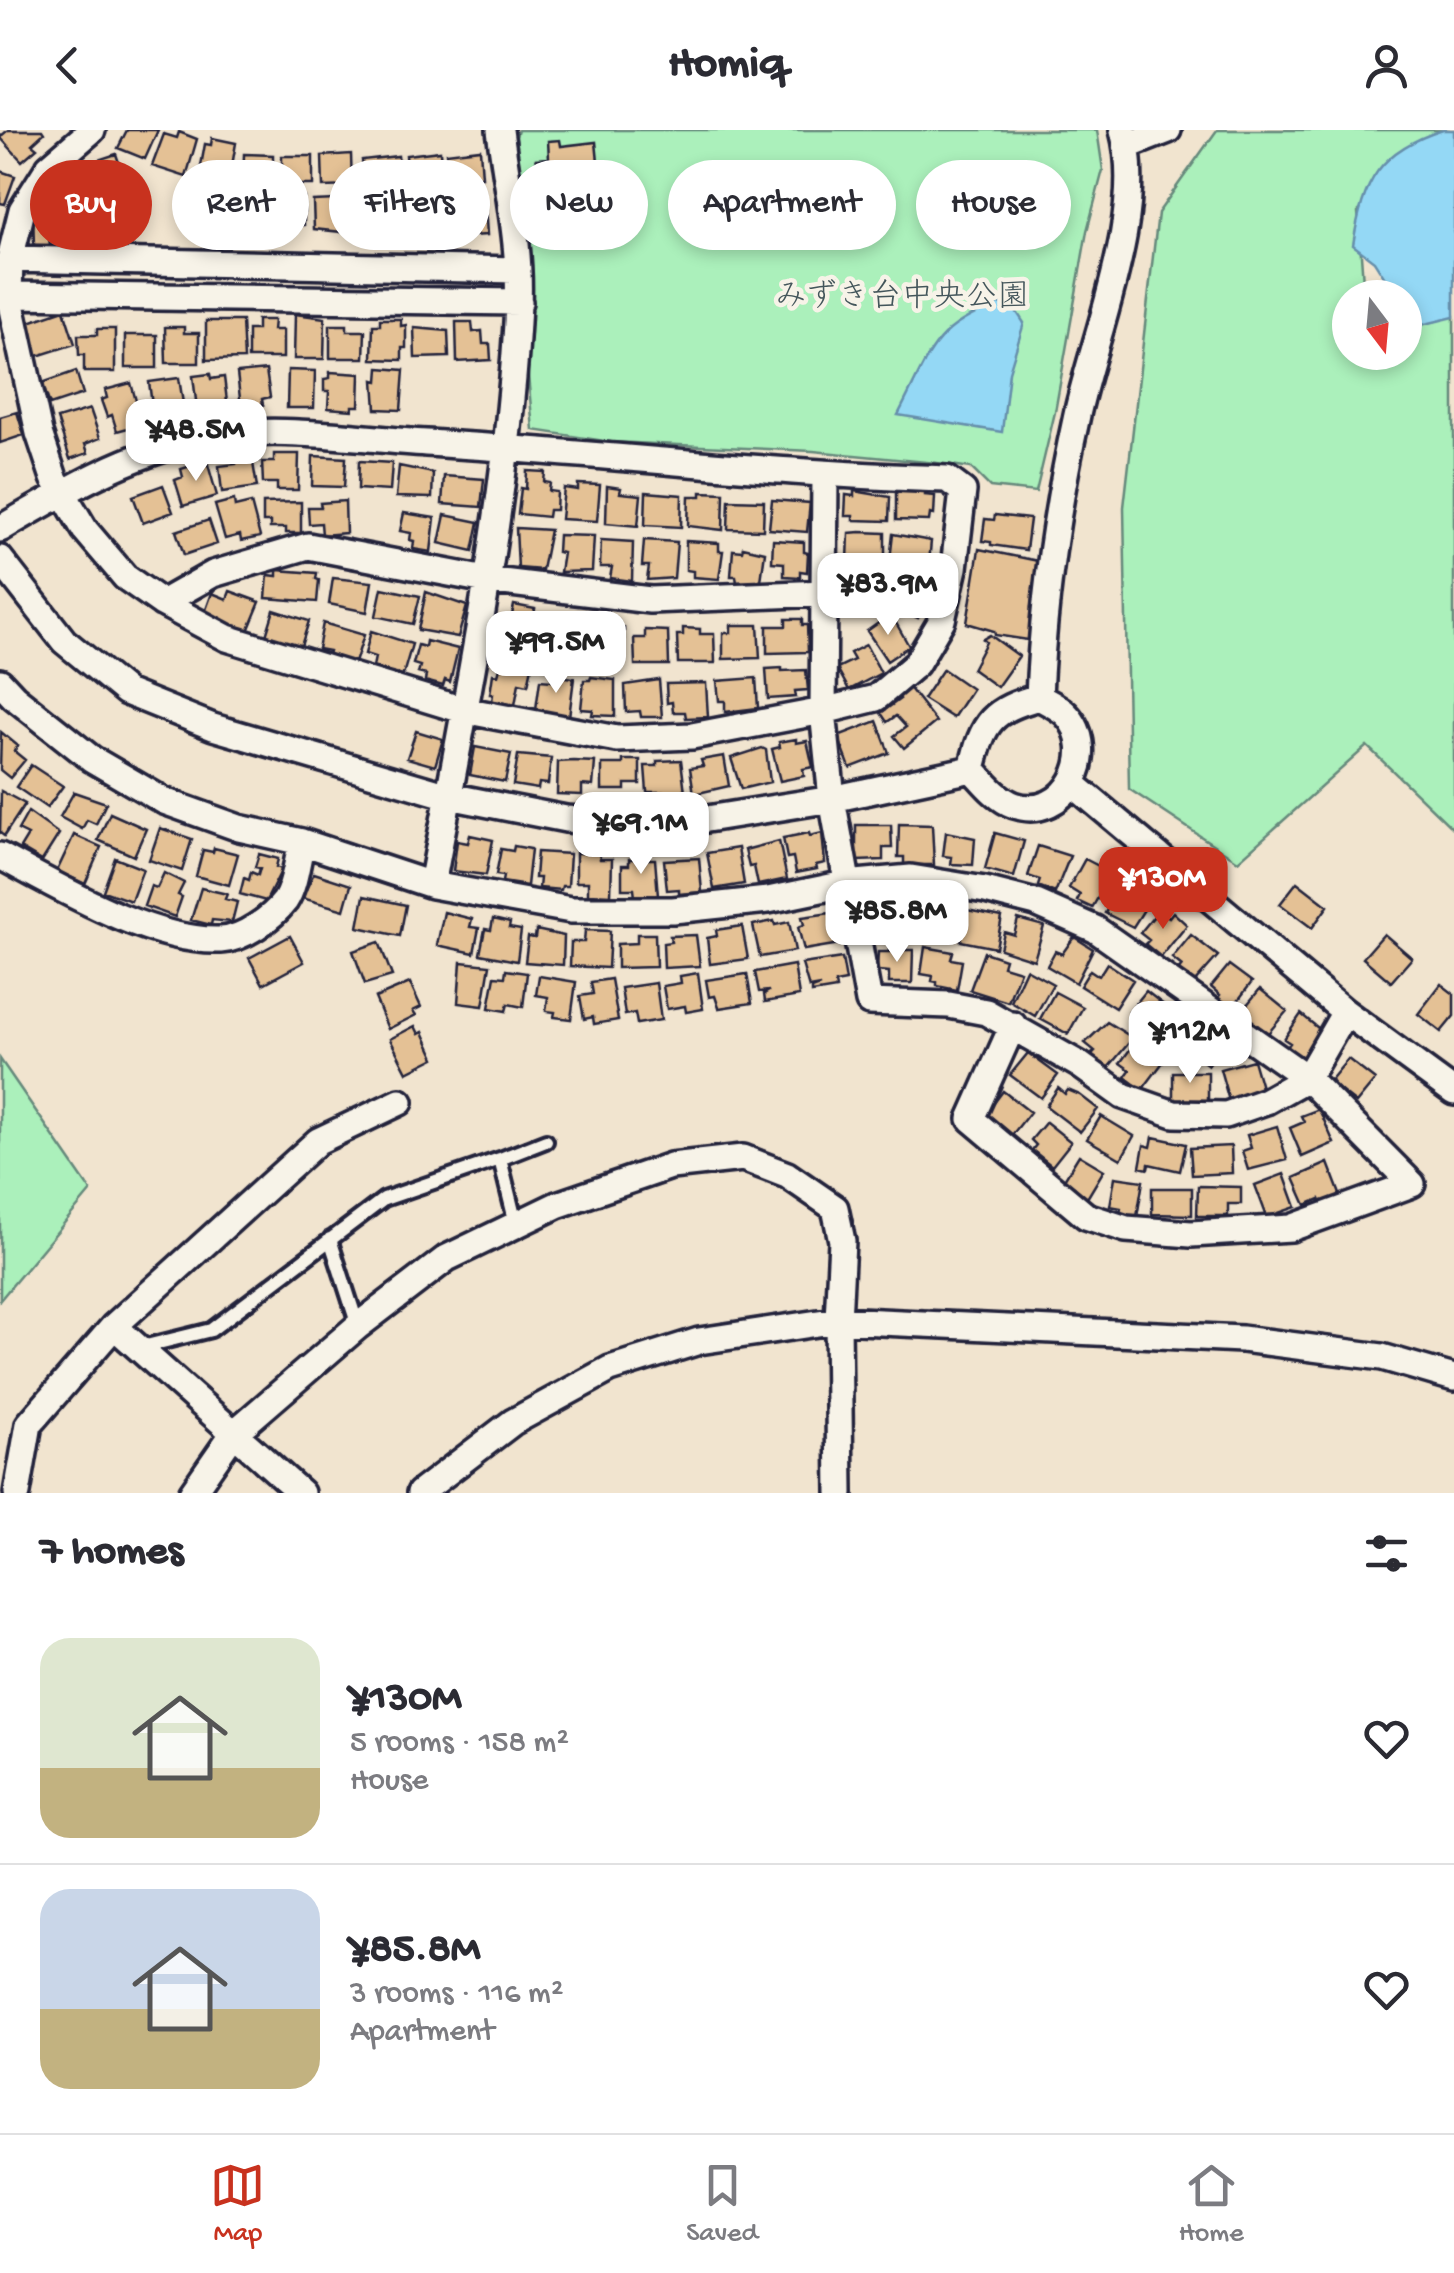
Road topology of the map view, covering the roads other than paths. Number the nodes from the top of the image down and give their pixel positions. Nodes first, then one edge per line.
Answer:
1 (92, 130) edge
2 (500, 130) edge
3 (1168, 130) edge
4 (1125, 138) edge
5 (10, 259) junction
6 (517, 270) junction
7 (9, 296) junction
8 (518, 302) junction
9 (504, 448) junction
10 (825, 475) junction
11 (64, 492) junction
12 (0, 530) edge
13 (0, 559) edge
14 (486, 580) junction
15 (824, 593) junction
16 (162, 603) junction
17 (0, 682) edge
18 (1040, 696) junction
19 (463, 710) junction
20 (823, 711) junction
21 (972, 769) junction
22 (1074, 785) junction
23 (449, 796) junction
24 (832, 800) junction
25 (302, 842) junction
26 (0, 856) edge
27 (845, 884) junction
28 (432, 885) junction
29 (1344, 1012) junction
30 (1012, 1024) junction
31 (1307, 1078) junction
32 (1454, 1092) edge
33 (400, 1102) dead end
34 (546, 1141) dead end
35 (500, 1159) junction
36 (516, 1224) junction
37 (330, 1239) junction
38 (838, 1320) junction
39 (114, 1326) junction
40 (358, 1326) junction
41 (138, 1348) junction
42 (1454, 1378) edge
43 (233, 1434) junction
44 (18, 1493) edge
45 (192, 1493) edge
46 (301, 1493) edge
47 (420, 1493) edge
48 (840, 1493) edge

1 - 5 street
2 - 6 street
3 - 4 street
4 - 18 street
5 - 6 street
5 - 7 street
6 - 8 street
7 - 8 street
7 - 11 street
8 - 9 street
9 - 10 street
9 - 11 street
9 - 14 street
10 - 15 street
10 - 20 street
11 - 12 street
11 - 16 street
13 - 23 street
14 - 15 street
14 - 16 street
14 - 19 street
15 - 20 street
16 - 19 street
17 - 25 street
18 - 21 street
18 - 22 street
19 - 20 street
19 - 23 street
20 - 24 street
21 - 22 street
21 - 24 street
22 - 29 street
23 - 24 street
23 - 28 street
24 - 27 street
25 - 26 street
25 - 28 street
27 - 28 street
27 - 30 street
27 - 31 street
29 - 31 street
29 - 32 street
30 - 31 street
30 - 31 street
33 - 39 street
34 - 35 lane
35 - 36 lane
35 - 37 lane
36 - 38 street
36 - 40 street
37 - 40 lane
37 - 41 lane
38 - 42 street
38 - 47 street
38 - 48 street
39 - 41 street
39 - 44 street
40 - 43 street
41 - 43 street
43 - 45 street
43 - 46 street

